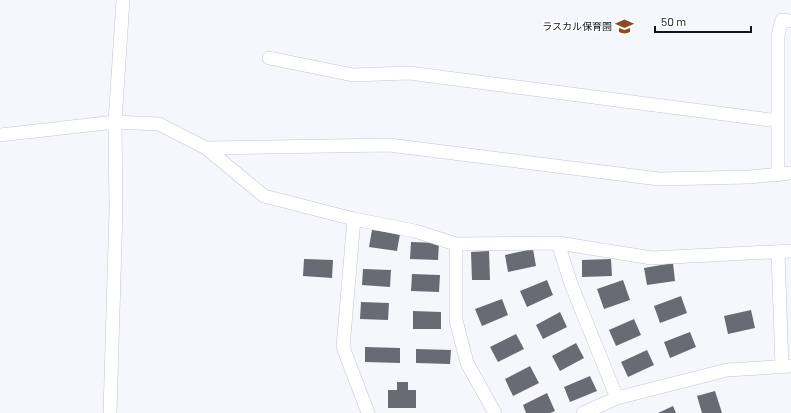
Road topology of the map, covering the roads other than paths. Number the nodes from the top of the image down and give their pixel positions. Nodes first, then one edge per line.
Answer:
1 (123, 0) edge
2 (791, 21) edge
3 (269, 58) dead end
4 (778, 121) junction
5 (115, 122) junction
6 (0, 135) edge
7 (206, 148) junction
8 (785, 174) edge
9 (354, 219) junction
10 (558, 243) junction
11 (456, 244) junction
12 (791, 251) edge
13 (778, 252) junction
14 (787, 367) edge
15 (617, 398) junction
16 (110, 413) edge
17 (368, 413) edge
18 (495, 413) edge
19 (583, 413) edge

1 - 5 street
2 - 4 street
3 - 4 street
4 - 8 street
5 - 6 street
5 - 7 street
5 - 16 street
7 - 8 street
7 - 9 street
9 - 11 street
9 - 17 street
10 - 11 street
10 - 13 street
10 - 15 street
11 - 18 street
12 - 13 street
13 - 14 street
14 - 15 street
15 - 19 street

